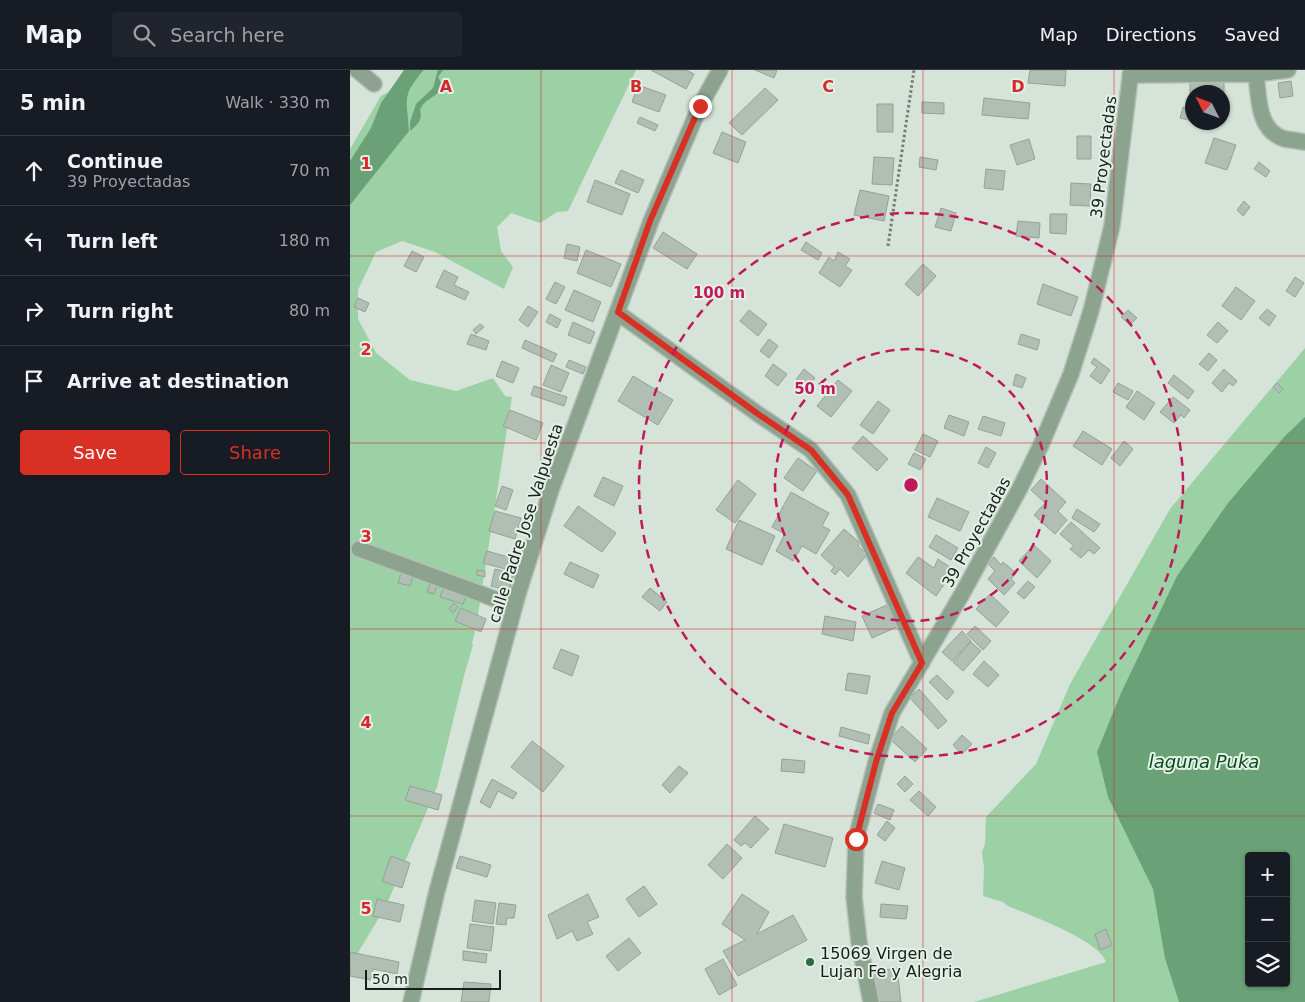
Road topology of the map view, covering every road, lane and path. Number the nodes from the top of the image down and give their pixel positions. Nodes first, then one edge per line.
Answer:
1 (357, 70) edge
2 (720, 70) edge
3 (914, 70) edge
4 (1288, 70) edge
5 (1131, 73) edge
6 (1256, 74) junction
7 (374, 84) dead end
8 (1305, 142) edge
9 (888, 246) dead end
10 (618, 312) junction
11 (359, 549) dead end
12 (514, 606) junction
13 (922, 663) junction
14 (411, 1002) edge
15 (871, 1002) edge

1 - 7 street
2 - 10 street, calle Padre Jose Valpuesta
3 - 9 path
4 - 6 street
5 - 6 street
5 - 13 street, 39 Proyectadas
6 - 8 street
10 - 12 street, calle Padre Jose Valpuesta
10 - 13 street
11 - 12 street
12 - 14 street, calle Padre Jose Valpuesta
13 - 15 street, 39 Proyectadas

